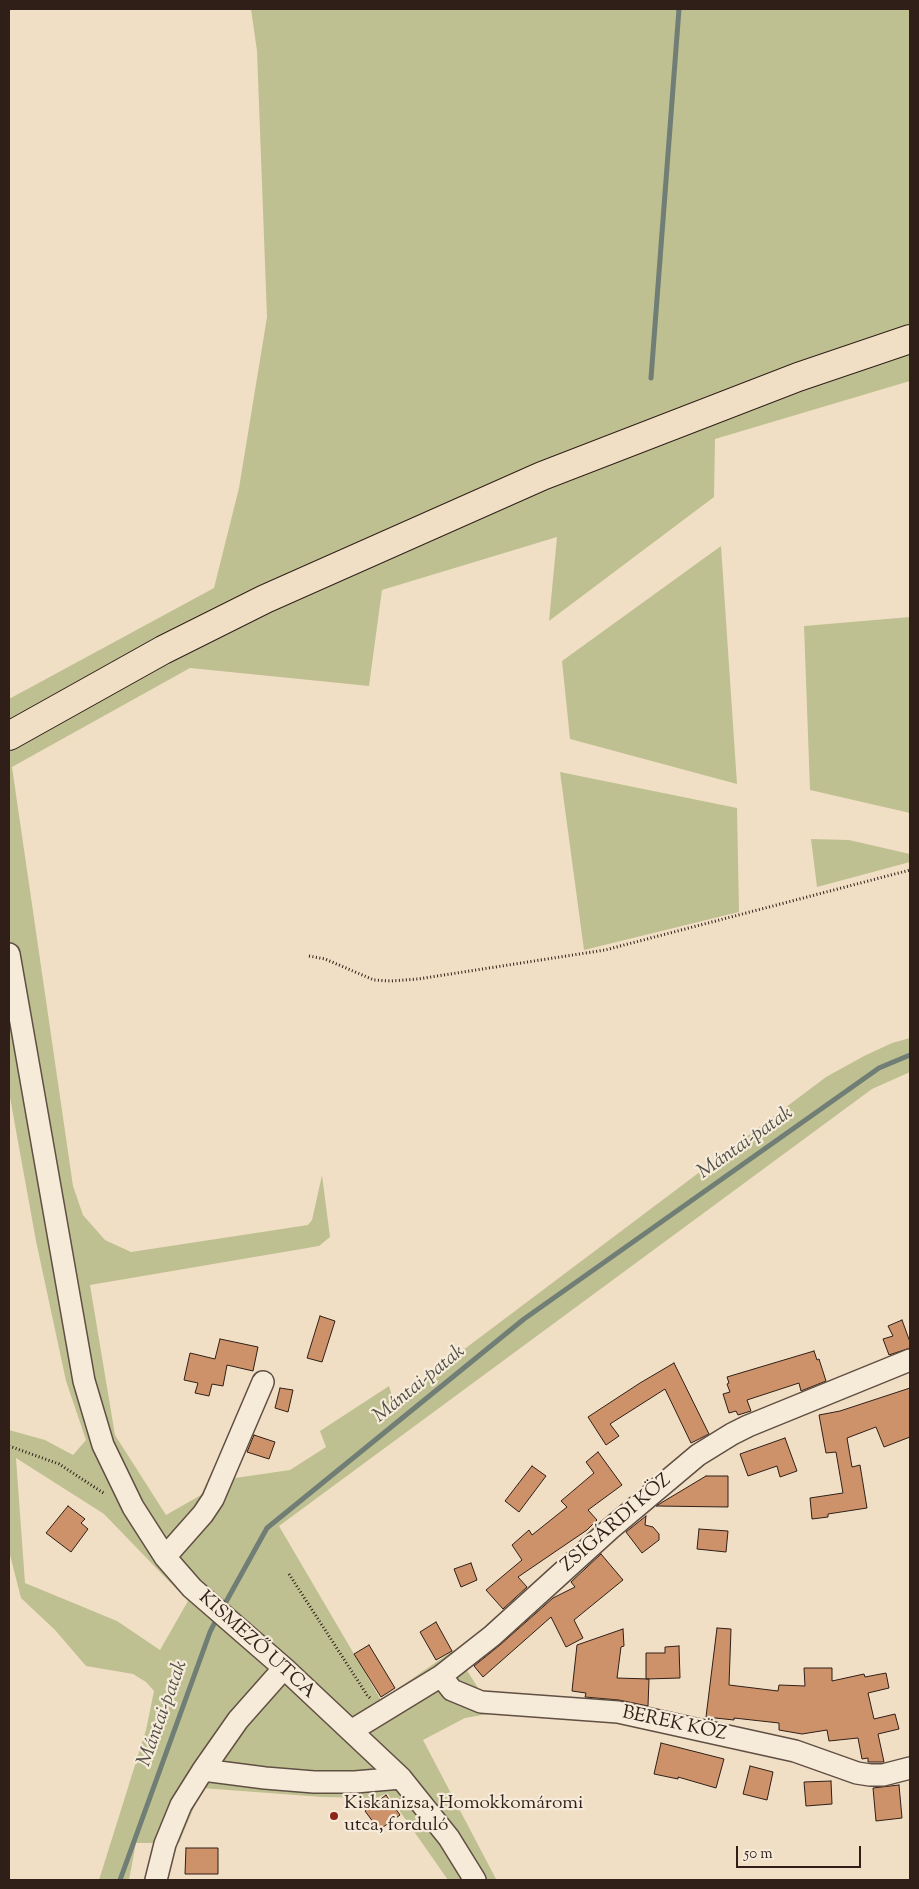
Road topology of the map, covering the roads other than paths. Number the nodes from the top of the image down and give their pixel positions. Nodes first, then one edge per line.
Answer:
1 (910, 339) edge
2 (9, 736) edge
3 (9, 954) edge
4 (910, 1360) edge
5 (263, 1382) dead end
6 (165, 1557) junction
7 (284, 1668) junction
8 (441, 1676) junction
9 (350, 1731) junction
10 (910, 1768) edge
11 (203, 1770) junction
12 (401, 1778) junction
13 (156, 1880) edge
14 (475, 1880) edge

1 - 2 main road
3 - 6 street, KISMEZŐ UTCA
4 - 8 street, ZSIGÁRDI KÖZ
5 - 6 street
6 - 7 street, KISMEZŐ UTCA
7 - 9 street, KISMEZŐ UTCA
7 - 11 street
8 - 9 street, ZSIGÁRDI KÖZ
8 - 10 street, BEREK KÖZ
9 - 12 street, KISMEZŐ UTCA
11 - 12 street
11 - 13 street
12 - 14 street, KISMEZŐ UTCA

